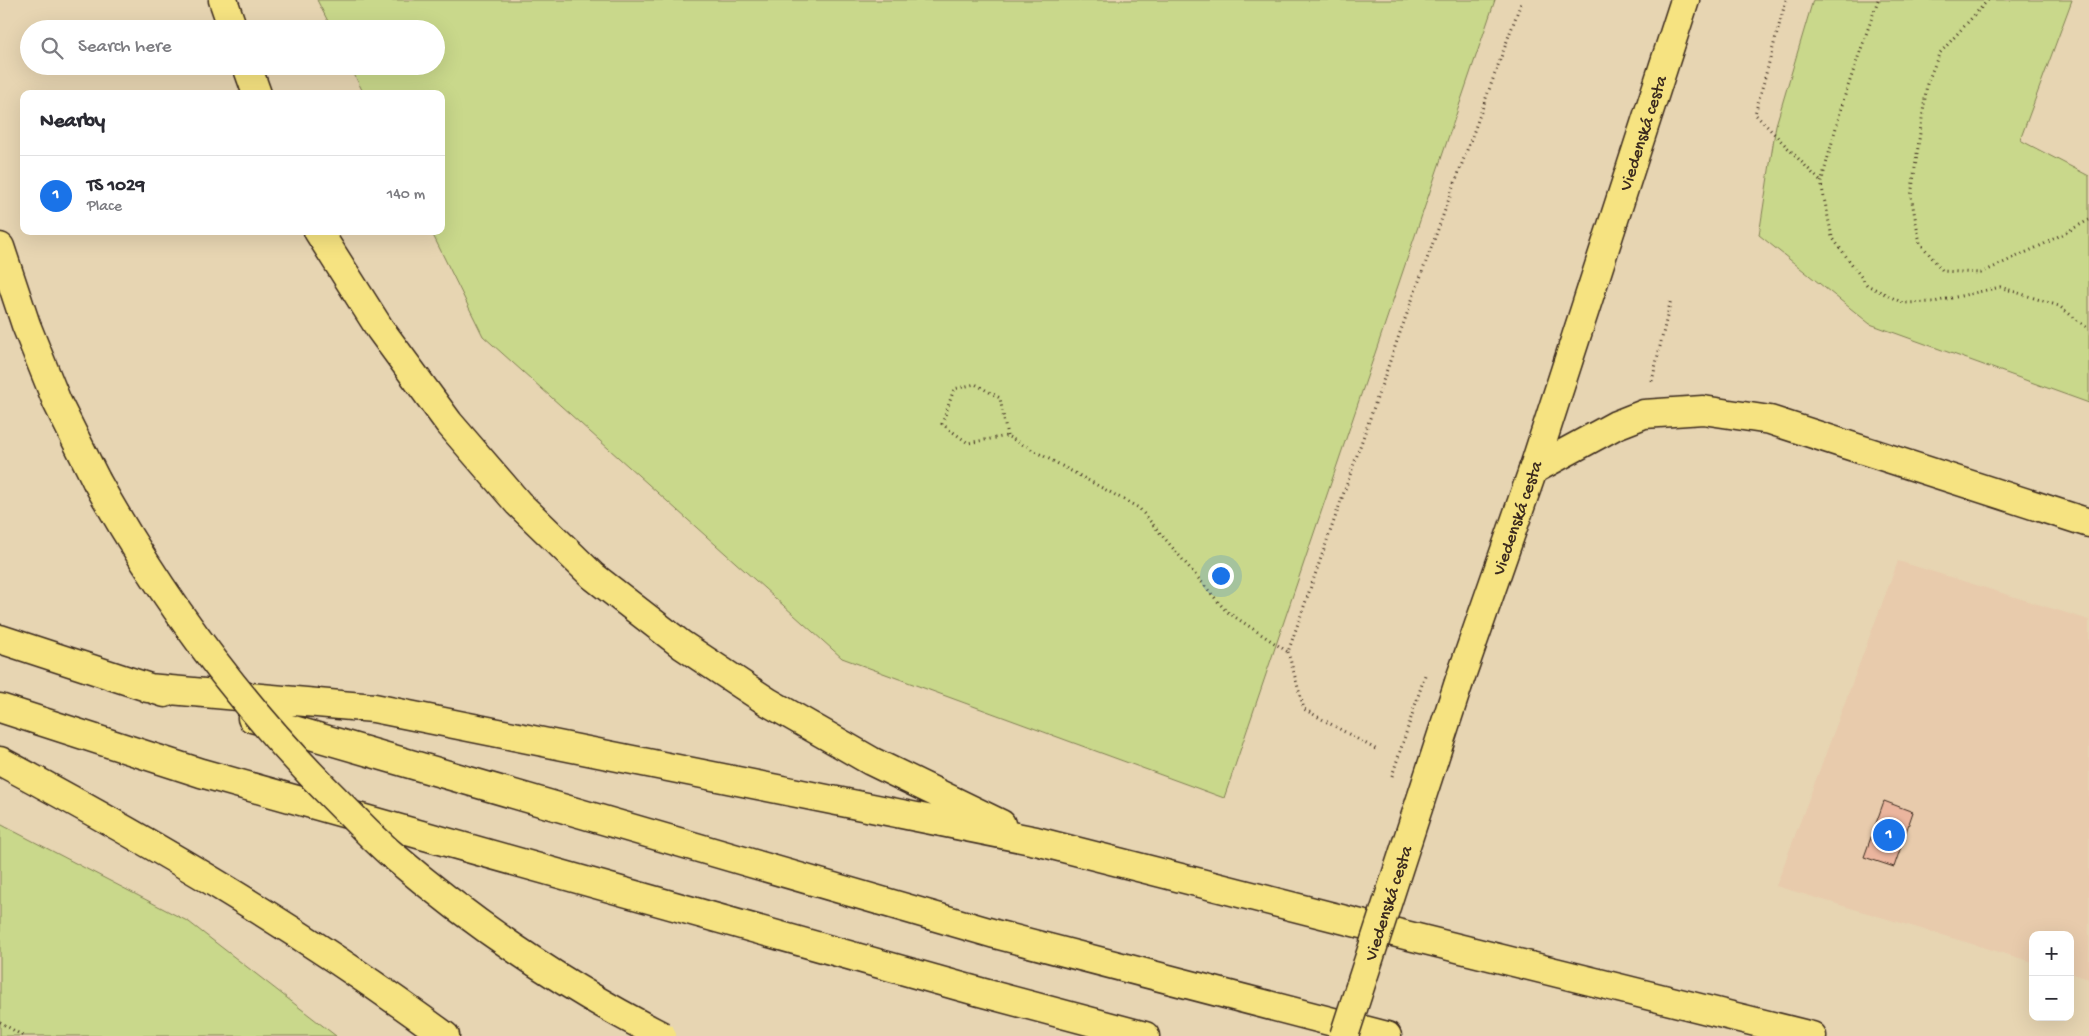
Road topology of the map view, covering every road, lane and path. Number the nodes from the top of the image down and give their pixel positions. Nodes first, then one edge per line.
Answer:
1 (223, 0) edge
2 (1522, 0) edge
3 (1686, 0) edge
4 (1786, 0) edge
5 (1878, 0) edge
6 (1988, 0) edge
7 (230, 20) edge
8 (250, 75) edge
9 (256, 90) edge
10 (1821, 183) junction
11 (2089, 220) edge
12 (321, 235) edge
13 (0, 247) edge
14 (1671, 299) dead end
15 (2089, 329) edge
16 (1644, 414) junction
17 (1007, 436) junction
18 (1533, 470) junction
19 (2089, 523) edge
20 (0, 639) edge
21 (1288, 652) junction
22 (148, 688) junction
23 (0, 708) edge
24 (1377, 750) dead end
25 (0, 761) edge
26 (1036, 840) junction
27 (0, 1022) edge
28 (24, 1036) edge
29 (444, 1036) edge
30 (662, 1036) edge
31 (1145, 1036) edge
32 (1344, 1036) edge
33 (1387, 1036) edge
34 (1812, 1036) edge

1 - 7 main road
2 - 21 path
3 - 18 main road, Viedenská cesta
4 - 10 path
5 - 10 path
6 - 11 path
8 - 9 main road
10 - 15 path
12 - 26 main road
13 - 30 main road, bridge
14 - 16 path
16 - 18 main road
16 - 19 main road
17 - 17 path
17 - 21 path
18 - 32 main road, Viedenská cesta, bridge
20 - 22 main road
21 - 24 path
22 - 26 main road
22 - 33 main road
23 - 31 main road
25 - 29 main road
26 - 34 main road
27 - 28 path

